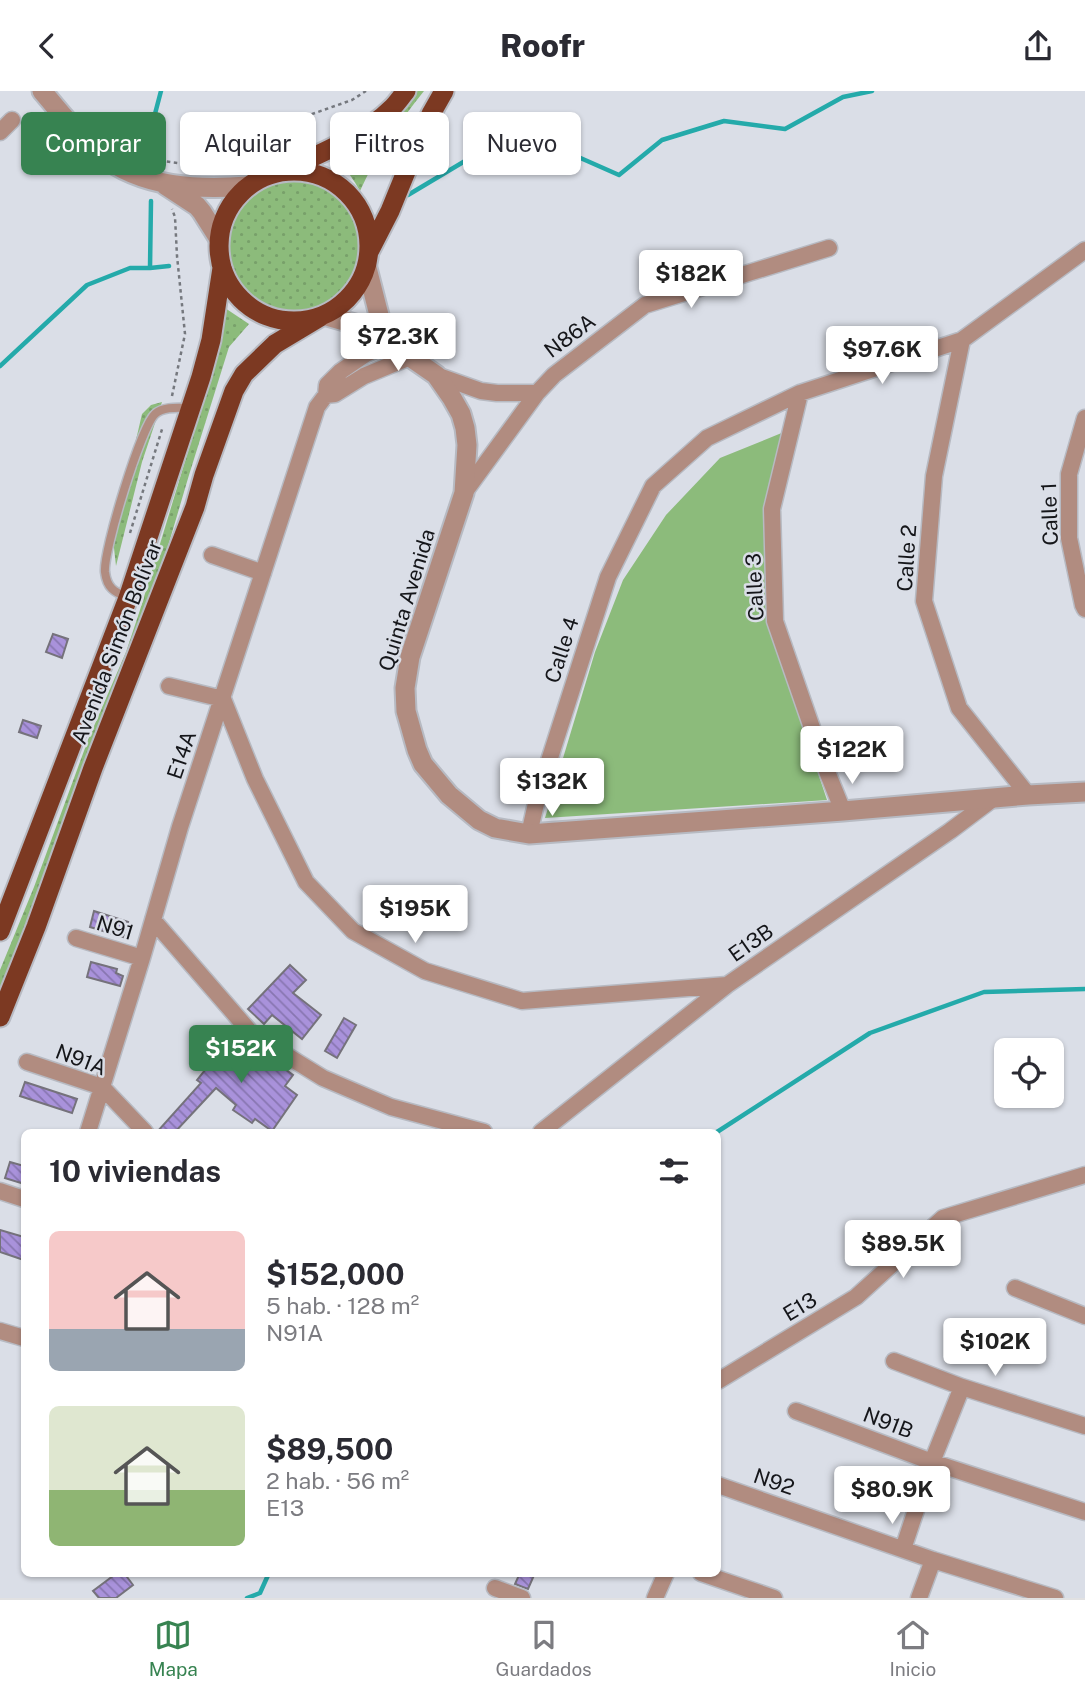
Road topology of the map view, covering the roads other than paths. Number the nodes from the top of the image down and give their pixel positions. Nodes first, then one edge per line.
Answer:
1 (42, 91) edge
2 (406, 91) edge
3 (444, 91) edge
4 (316, 155) edge
5 (316, 174) edge
6 (270, 175) edge
7 (161, 183) junction
8 (248, 186) junction
9 (219, 239) junction
10 (830, 247) dead end
11 (1085, 250) edge
12 (369, 259) junction
13 (222, 268) junction
14 (323, 316) junction
15 (390, 339) junction
16 (962, 340) junction
17 (410, 357) junction
18 (436, 375) junction
19 (537, 393) junction
20 (800, 394) junction
21 (326, 395) junction
22 (191, 408) junction
23 (1085, 418) edge
24 (464, 493) junction
25 (212, 555) dead end
26 (263, 572) junction
27 (128, 598) junction
28 (1085, 609) edge
29 (169, 686) dead end
30 (223, 699) junction
31 (1085, 792) edge
32 (1028, 795) junction
33 (994, 798) junction
34 (843, 811) junction
35 (529, 834) junction
36 (153, 920) junction
37 (0, 931) edge
38 (76, 938) dead end
39 (142, 958) junction
40 (727, 985) junction
41 (0, 1017) edge
42 (27, 1062) dead end
43 (102, 1087) junction
44 (89, 1129) edge
45 (142, 1129) edge
46 (473, 1129) edge
47 (545, 1129) edge
48 (1085, 1175) edge
49 (0, 1191) edge
50 (21, 1198) edge
51 (1014, 1288) dead end
52 (1085, 1316) edge
53 (0, 1331) edge
54 (21, 1337) edge
55 (894, 1361) dead end
56 (721, 1379) edge
57 (962, 1387) junction
58 (796, 1411) dead end
59 (1085, 1426) edge
60 (932, 1462) junction
61 (721, 1486) edge
62 (1085, 1512) edge
63 (903, 1549) junction
64 (933, 1560) junction
65 (664, 1577) edge
66 (713, 1577) edge
67 (496, 1586) edge
68 (522, 1598) edge
69 (655, 1598) edge
70 (774, 1598) edge
71 (919, 1598) edge
72 (1055, 1598) edge

1 - 7 street
2 - 4 highway, Avenida Simón Bolívar
3 - 12 highway, Avenida Simón Bolívar
5 - 12 highway, Avenida Simón Bolívar
6 - 8 highway, Avenida Simón Bolívar
7 - 8 street
7 - 9 street
8 - 9 highway, Avenida Simón Bolívar
9 - 13 highway, Avenida Simón Bolívar
10 - 19 street, N86A
11 - 16 street
12 - 14 highway, Avenida Simón Bolívar
12 - 15 street
13 - 14 highway, Avenida Simón Bolívar
13 - 22 highway, Avenida Simón Bolívar
14 - 15 street, Quinta Avenida
14 - 41 highway, Avenida Simón Bolívar
15 - 17 street, Quinta Avenida
15 - 21 street, E14A
16 - 20 street
16 - 32 street, Calle 2
17 - 18 street, Quinta Avenida
17 - 21 street
18 - 19 street
18 - 24 street, Quinta Avenida
19 - 24 street, N86A
20 - 34 street, Calle 3
20 - 35 street, Calle 4
21 - 26 street, E14A
22 - 27 highway, Avenida Simón Bolívar
22 - 27 lane
23 - 28 street, Calle 1
24 - 35 street, Quinta Avenida
25 - 26 street
26 - 30 street, E14A
27 - 37 highway, Avenida Simón Bolívar
29 - 30 street
30 - 36 street, E14A
30 - 40 street
31 - 32 street, Quinta Avenida
32 - 33 street, Quinta Avenida
33 - 34 street, Quinta Avenida
33 - 40 street, E13B
34 - 35 street, Quinta Avenida
36 - 39 street, E14A
36 - 46 street
38 - 39 street, N91
39 - 43 street, E14A
40 - 47 street, E13B
42 - 43 street, N91A
43 - 44 street, E14A
43 - 45 street, N91A
48 - 56 street, E13
49 - 50 street
51 - 52 street
53 - 54 street
55 - 57 street
57 - 59 street
57 - 60 street
58 - 60 street, N91B
60 - 62 street, N91B
60 - 63 street
61 - 63 street, N92
63 - 64 street, N92
64 - 71 street
64 - 72 street, N92
65 - 69 street
66 - 70 street
67 - 68 street

